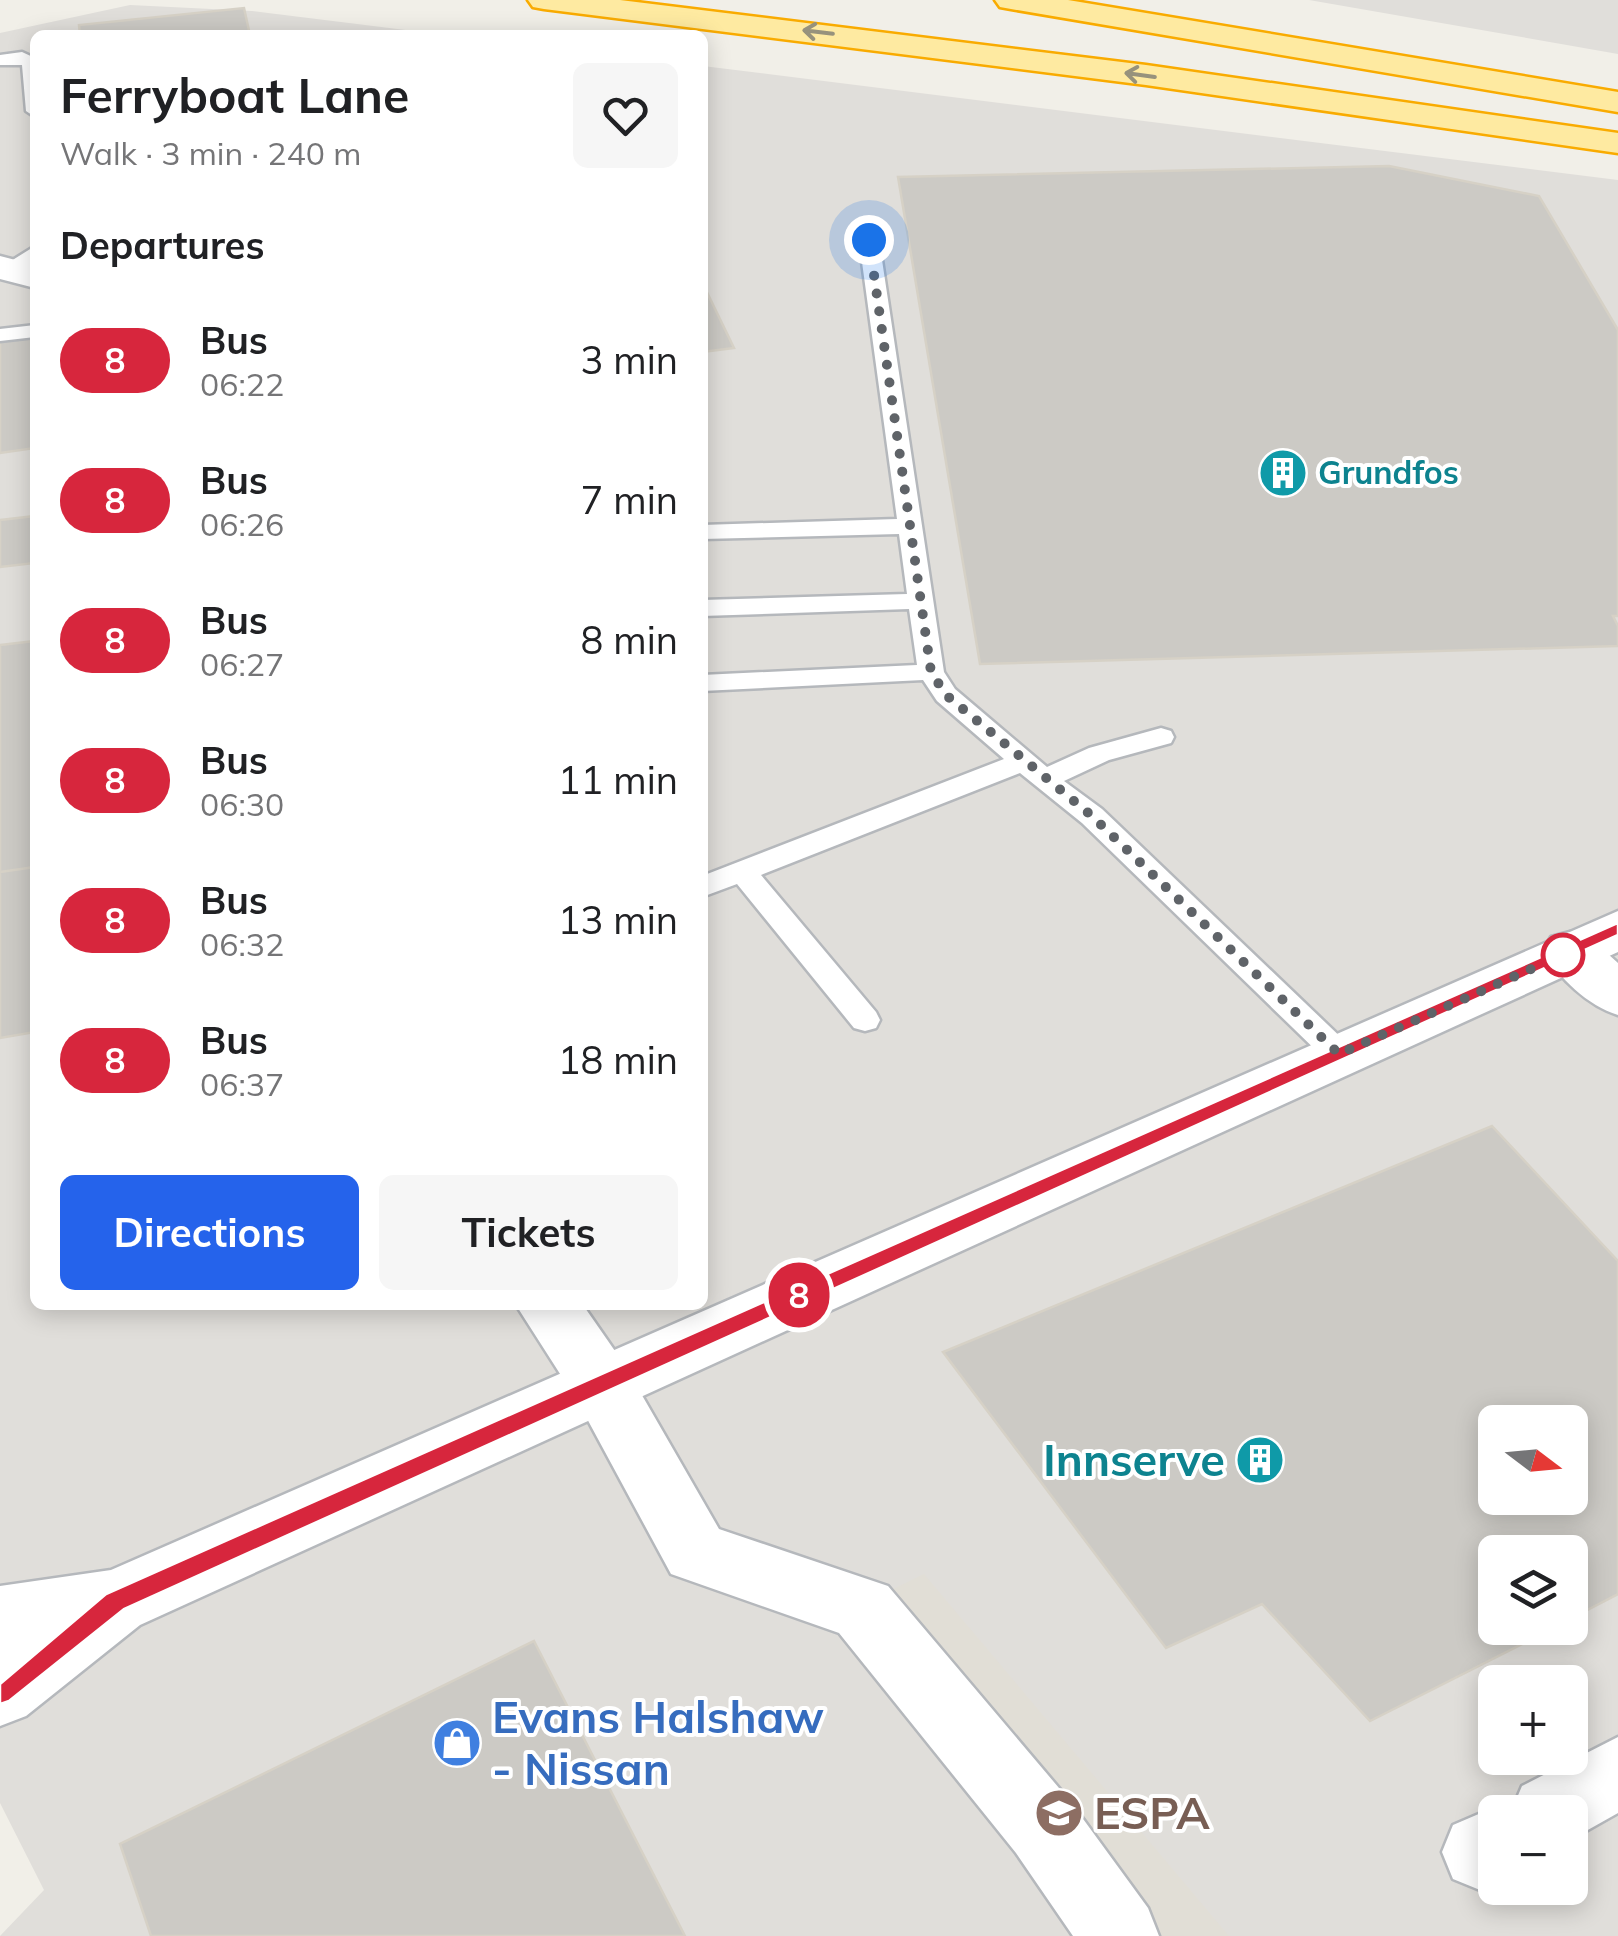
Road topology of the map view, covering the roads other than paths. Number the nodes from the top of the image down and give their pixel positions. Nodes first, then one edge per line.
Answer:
1 (544, 0) edge
2 (1164, 0) edge
3 (1000, 11) edge
4 (0, 60) edge
5 (30, 62) edge
6 (1618, 89) edge
7 (1618, 102) edge
8 (1618, 131) edge
9 (1618, 142) edge
10 (869, 240) dead end
11 (30, 332) edge
12 (0, 335) edge
13 (910, 526) junction
14 (708, 532) edge
15 (920, 601) junction
16 (708, 608) edge
17 (931, 672) junction
18 (708, 683) edge
19 (1160, 737) dead end
20 (1034, 770) junction
21 (742, 872) junction
22 (708, 885) edge
23 (1594, 941) edge
24 (1618, 995) edge
25 (865, 1020) dead end
26 (1339, 1054) junction
27 (551, 1310) edge
28 (601, 1383) junction
29 (115, 1602) junction
30 (0, 1618) edge
31 (0, 1692) edge
32 (1618, 1772) edge
33 (1578, 1795) edge
34 (1120, 1936) edge

9 -> 1 highway
2 - 6 highway
3 - 7 highway
3 - 8 highway
4 - 5 lane
10 - 13 lane
11 - 12 lane
13 - 14 lane
13 - 15 lane
15 - 16 lane
15 - 17 lane
17 - 18 lane
17 - 20 lane
19 - 20 lane
20 - 21 lane
20 - 26 lane
21 - 22 lane
21 - 25 lane
23 - 24 street
23 - 26 street
26 - 28 street
27 - 28 street
28 - 29 street
28 - 34 street
29 - 30 street
29 - 31 street
32 - 33 street

